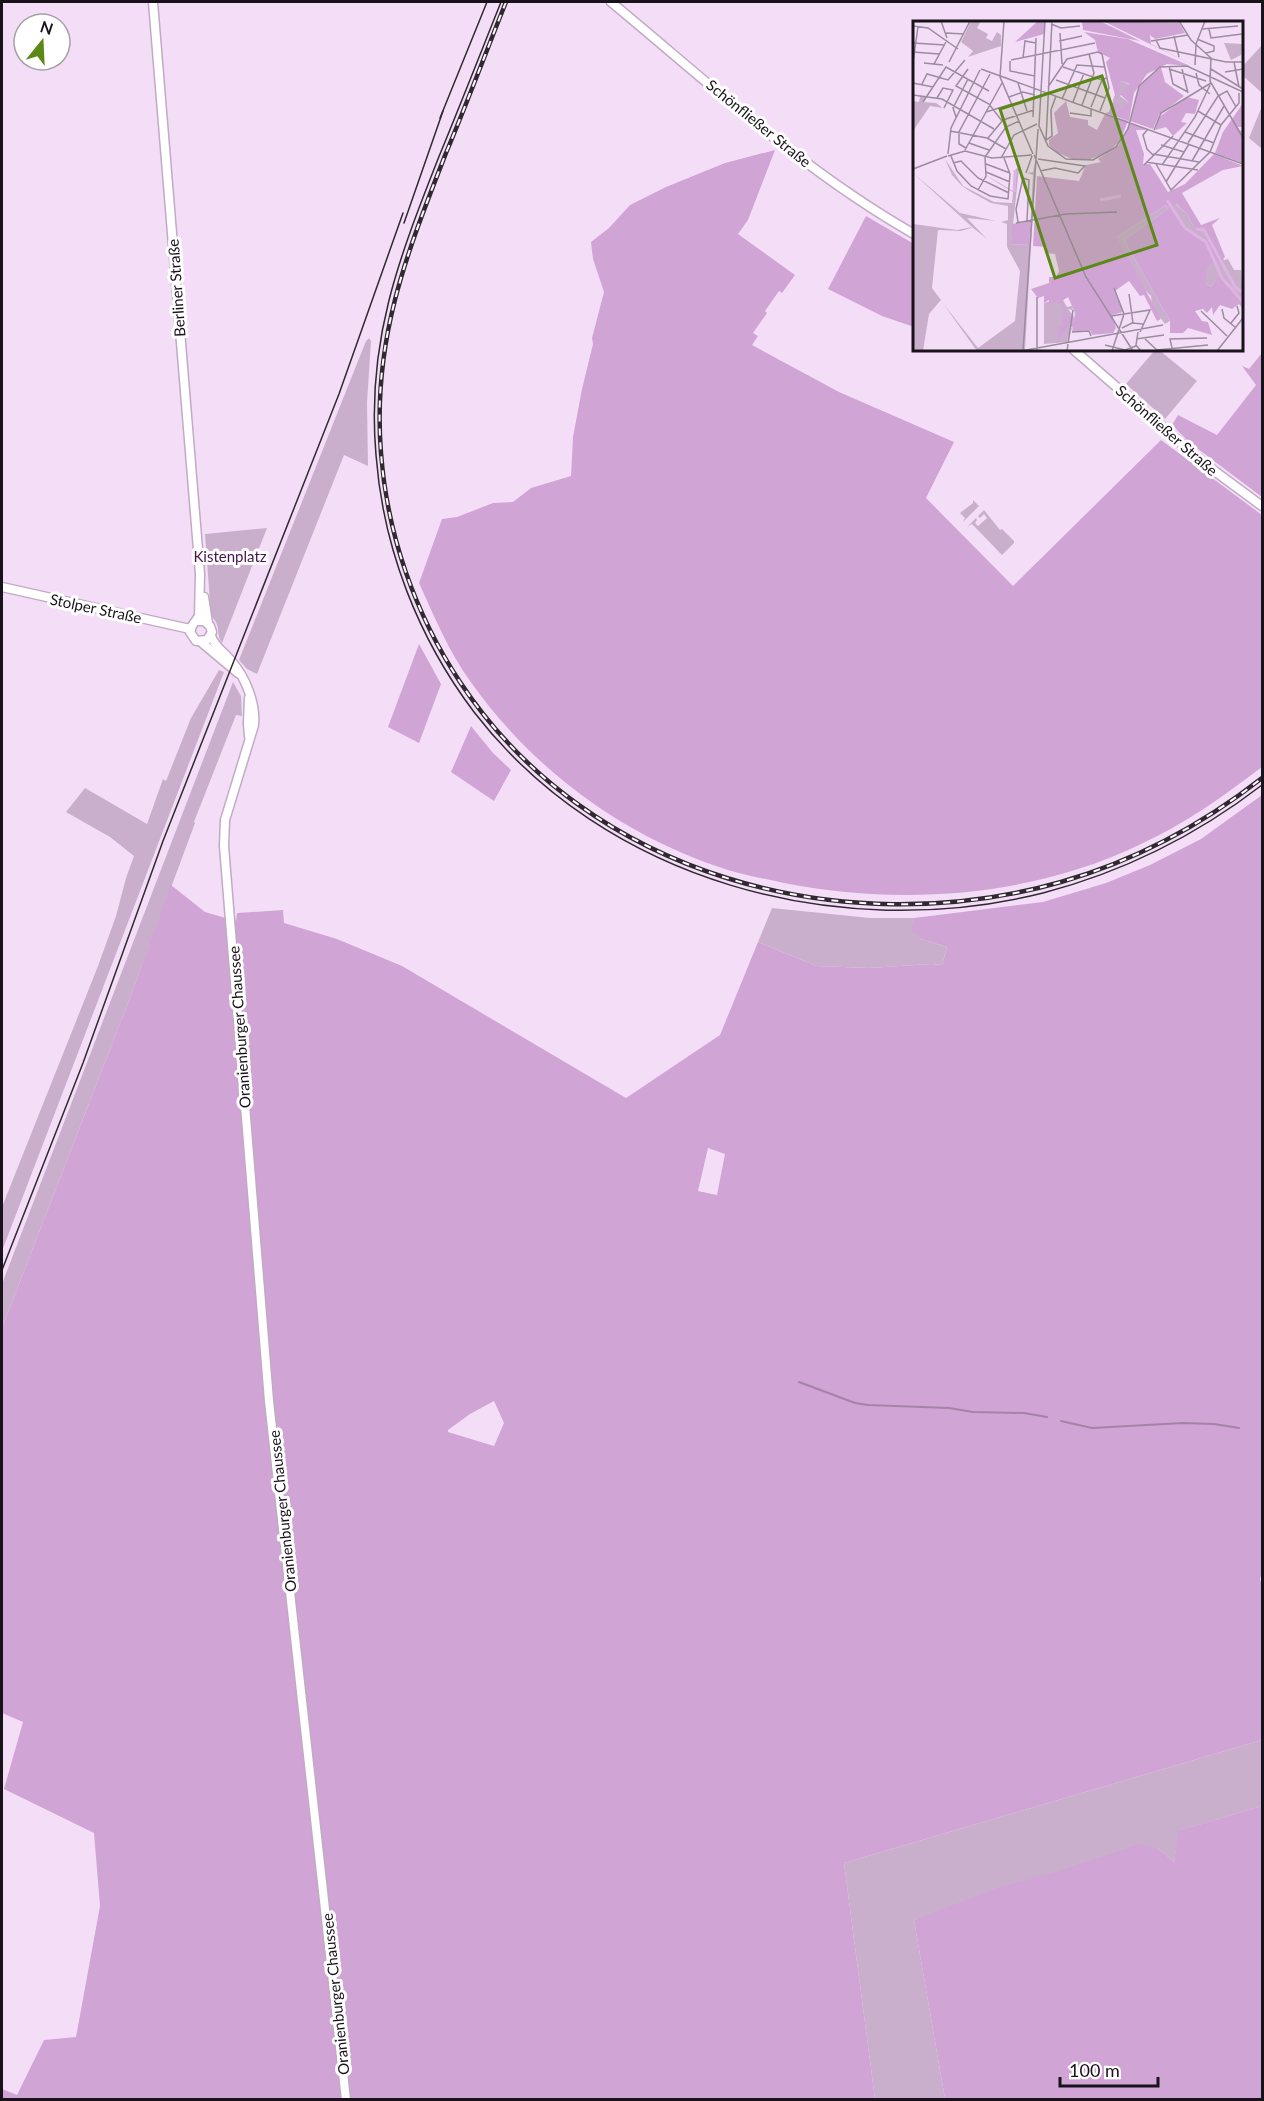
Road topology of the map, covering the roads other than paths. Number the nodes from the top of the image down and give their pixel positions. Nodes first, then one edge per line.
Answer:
1 (153, 2) edge
2 (611, 2) edge
3 (913, 233) edge
4 (1075, 351) edge
5 (1263, 506) edge
6 (200, 574) junction
7 (2, 587) edge
8 (208, 623) junction
9 (193, 625) junction
10 (211, 636) junction
11 (201, 642) junction
12 (239, 673) junction
13 (346, 2100) edge

1 - 6 main road, Berliner Straße
2 - 3 main road, Schönfließer Straße
4 - 5 main road, Schönfließer Straße
6 - 8 main road, Berliner Straße
6 - 9 main road, Berliner Straße
7 - 9 main road, Stolper Straße
8 - 9 main road
8 - 10 main road
9 - 11 main road
10 - 11 main road
10 - 12 main road
11 - 12 main road
12 - 13 main road, Oranienburger Chaussee

